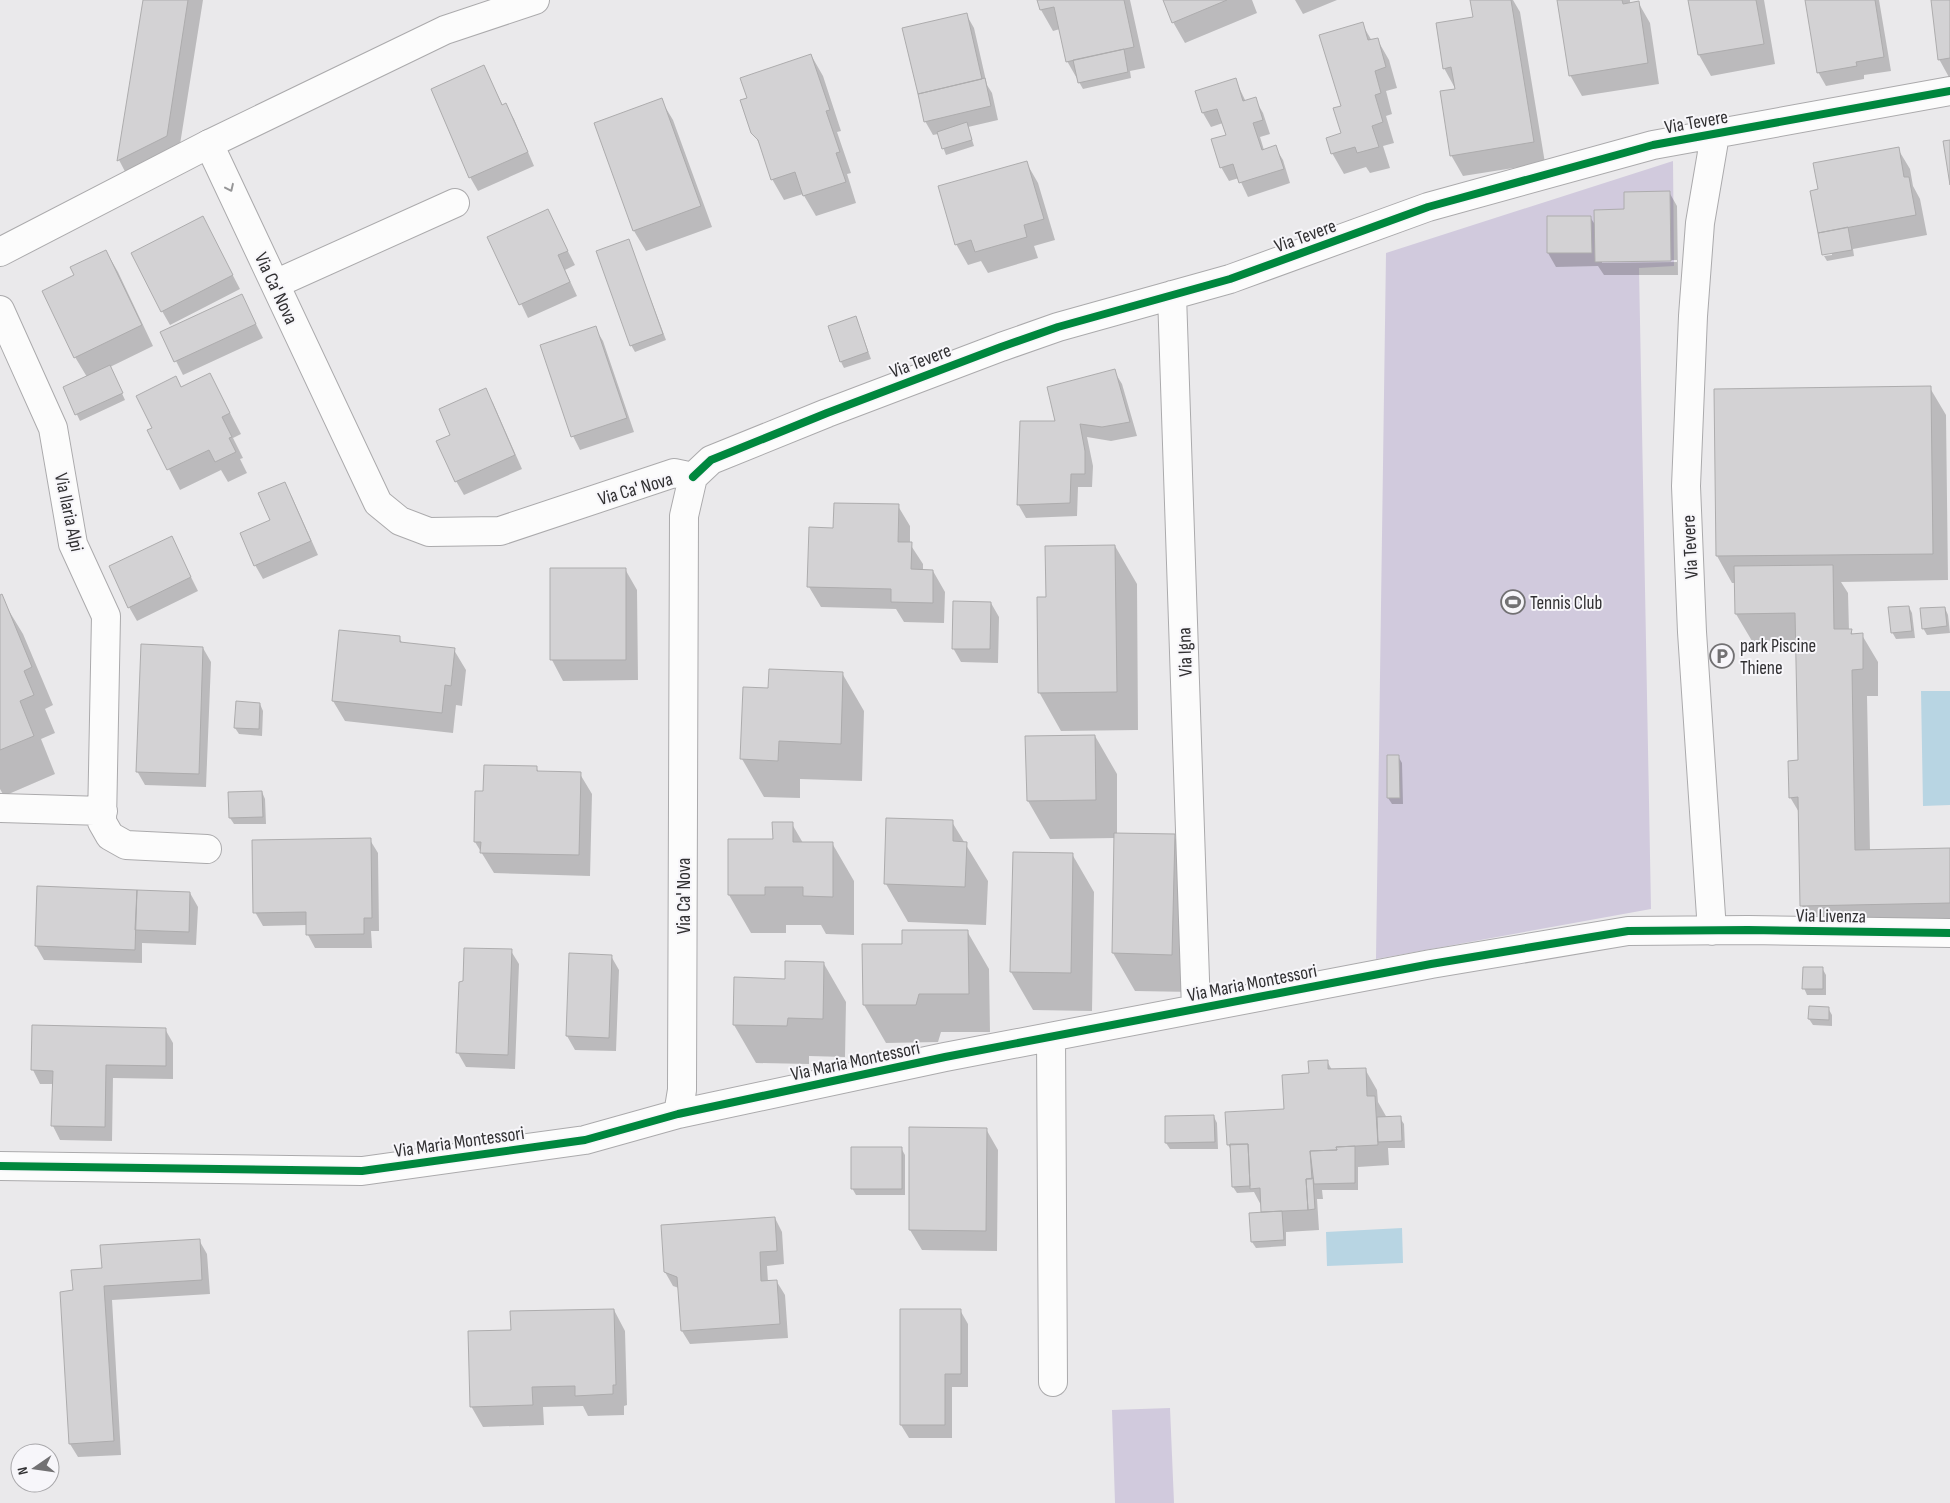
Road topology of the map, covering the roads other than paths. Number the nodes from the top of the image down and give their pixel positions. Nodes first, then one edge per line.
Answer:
1 (535, 0) edge
2 (1950, 91) edge
3 (1715, 135) junction
4 (209, 144) junction
5 (456, 203) dead end
6 (0, 252) edge
7 (275, 284) junction
8 (1172, 296) junction
9 (0, 310) edge
10 (693, 477) junction
11 (0, 808) edge
12 (102, 812) junction
13 (207, 850) dead end
14 (1712, 931) junction
15 (1950, 933) edge
16 (1196, 1009) junction
17 (1051, 1037) junction
18 (678, 1114) junction
19 (0, 1166) edge
20 (1053, 1382) dead end

1 - 4 street
2 - 3 street, Via Tevere
3 - 8 street, Via Tevere
3 - 14 street, Via Tevere
4 - 6 street
4 -> 7 street, Via Ca' Nova
5 - 7 street
7 - 10 street, Via Ca' Nova
8 - 10 street, Via Tevere
8 - 16 street, Via Igna
9 - 12 street, Via Ilaria Alpi
10 - 18 street, Via Ca' Nova
11 - 12 street
12 - 13 street, Via Ilaria Alpi
14 - 15 street, Via Livenza
14 - 16 street, Via Maria Montessori
16 - 17 street, Via Maria Montessori
17 - 18 street, Via Maria Montessori
17 - 20 street
18 - 19 street, Via Maria Montessori

